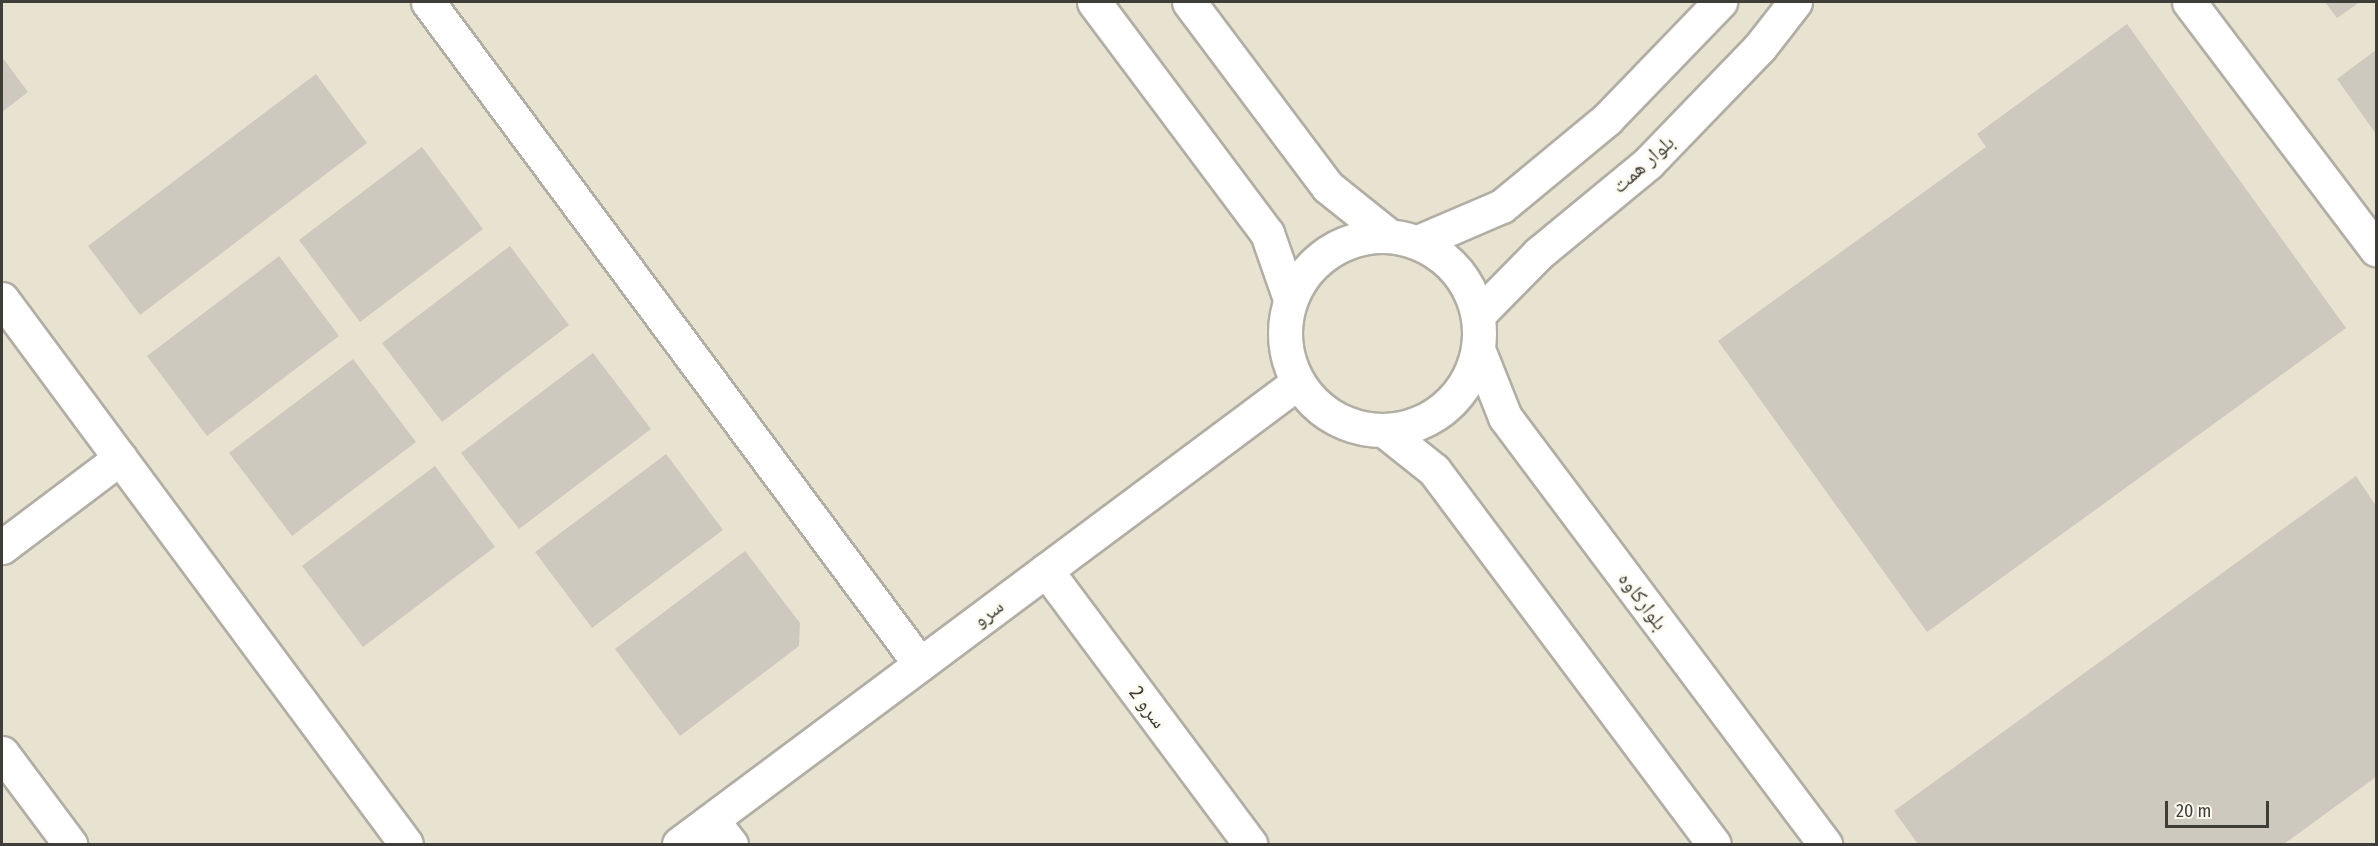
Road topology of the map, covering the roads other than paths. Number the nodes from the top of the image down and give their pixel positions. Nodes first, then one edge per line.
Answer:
1 (428, 2) edge
2 (1094, 2) edge
3 (1190, 2) edge
4 (1720, 2) edge
5 (1795, 2) edge
6 (2189, 2) edge
7 (1403, 239) junction
8 (2376, 249) edge
9 (2, 299) edge
10 (1290, 299) junction
11 (1478, 315) junction
12 (1478, 349) junction
13 (1297, 383) junction
14 (1385, 431) junction
15 (120, 458) junction
16 (2, 547) edge
17 (1046, 570) junction
18 (920, 664) junction
19 (2, 753) edge
20 (721, 832) edge
21 (1818, 842) edge
22 (70, 844) edge
23 (406, 844) edge
24 (679, 844) edge
25 (1250, 844) edge
26 (1714, 844) edge

1 - 18 street
2 - 10 street
3 - 7 street
4 - 7 street
5 - 11 street, بلوار همت
6 - 8 street
7 - 10 street
7 - 11 street
9 - 15 street
10 - 13 street
11 - 12 street
12 - 14 street
12 - 21 street, بلوارکاوه
13 - 14 street
13 - 17 street, سرو
14 - 26 street
15 - 16 street
15 - 23 street
17 - 18 street, سرو
17 - 25 street, سرو 2
18 - 20 street, سرو
19 - 22 street
20 - 24 street, سرو

